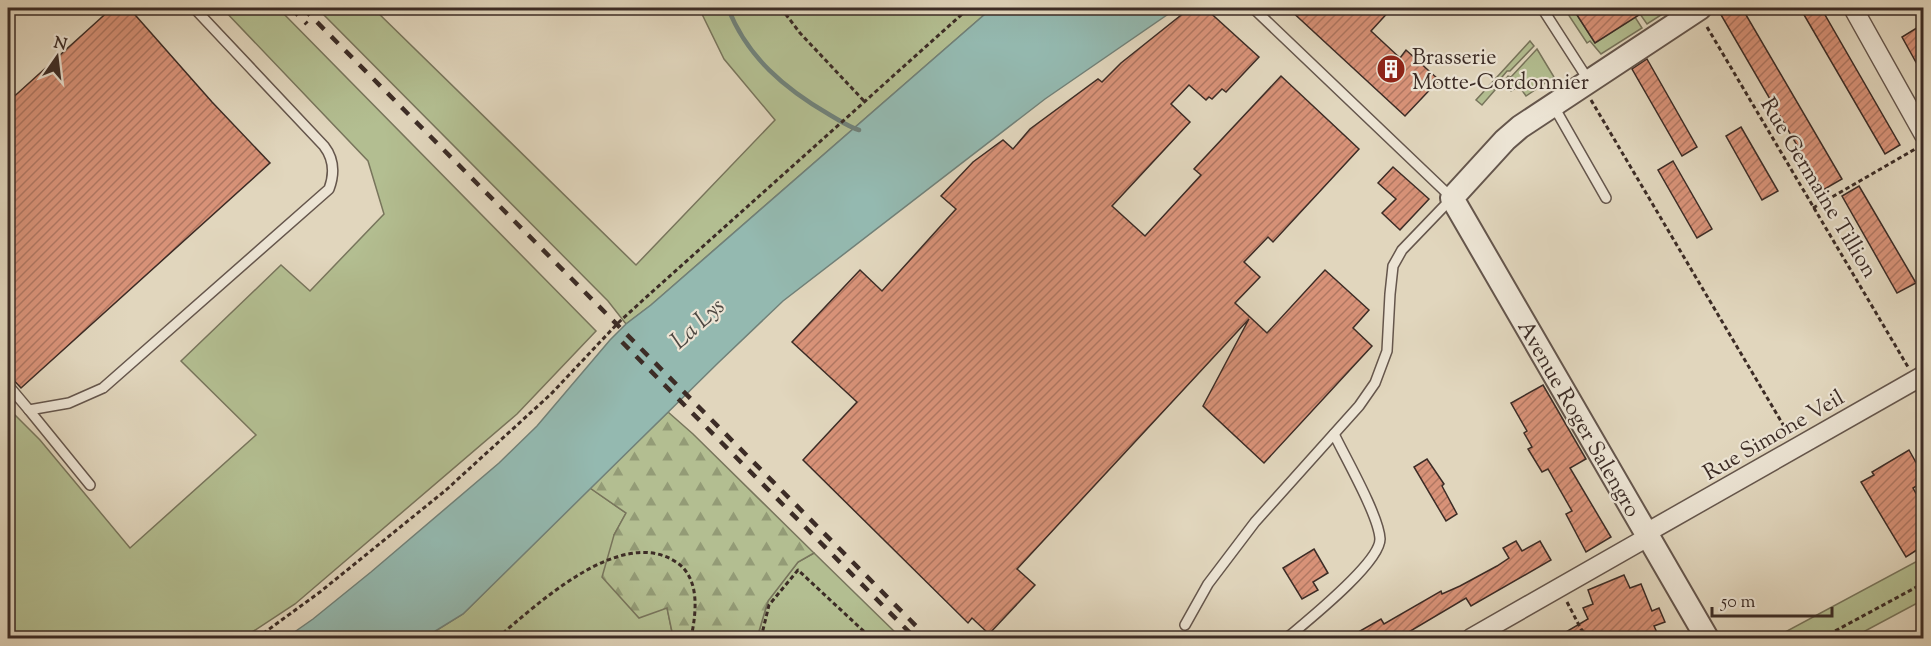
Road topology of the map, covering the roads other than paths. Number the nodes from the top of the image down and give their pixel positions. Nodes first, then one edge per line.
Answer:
1 (194, 8) edge
2 (1253, 8) edge
3 (1542, 8) edge
4 (1697, 8) edge
5 (1853, 8) edge
6 (1586, 83) junction
7 (1553, 105) junction
8 (1923, 135) edge
9 (1452, 198) junction
10 (1606, 198) dead end
11 (1919, 378) edge
12 (8, 385) edge
13 (29, 410) junction
14 (1334, 434) junction
15 (90, 485) dead end
16 (1647, 535) junction
17 (1185, 625) dead end
18 (1287, 639) edge
19 (1472, 639) edge
20 (1707, 639) edge

1 - 13 lane
2 - 9 lane
3 - 6 lane
4 - 6 street
5 - 8 street
6 - 7 street
7 - 9 street
7 - 10 lane
9 - 14 lane
9 - 16 street, Avenue Roger Salengro
11 - 16 street, Rue Simone Veil
12 - 13 lane
13 - 15 lane
14 - 17 lane
14 - 18 lane
16 - 19 street, Rue Simone Veil
16 - 20 street, Avenue Roger Salengro

